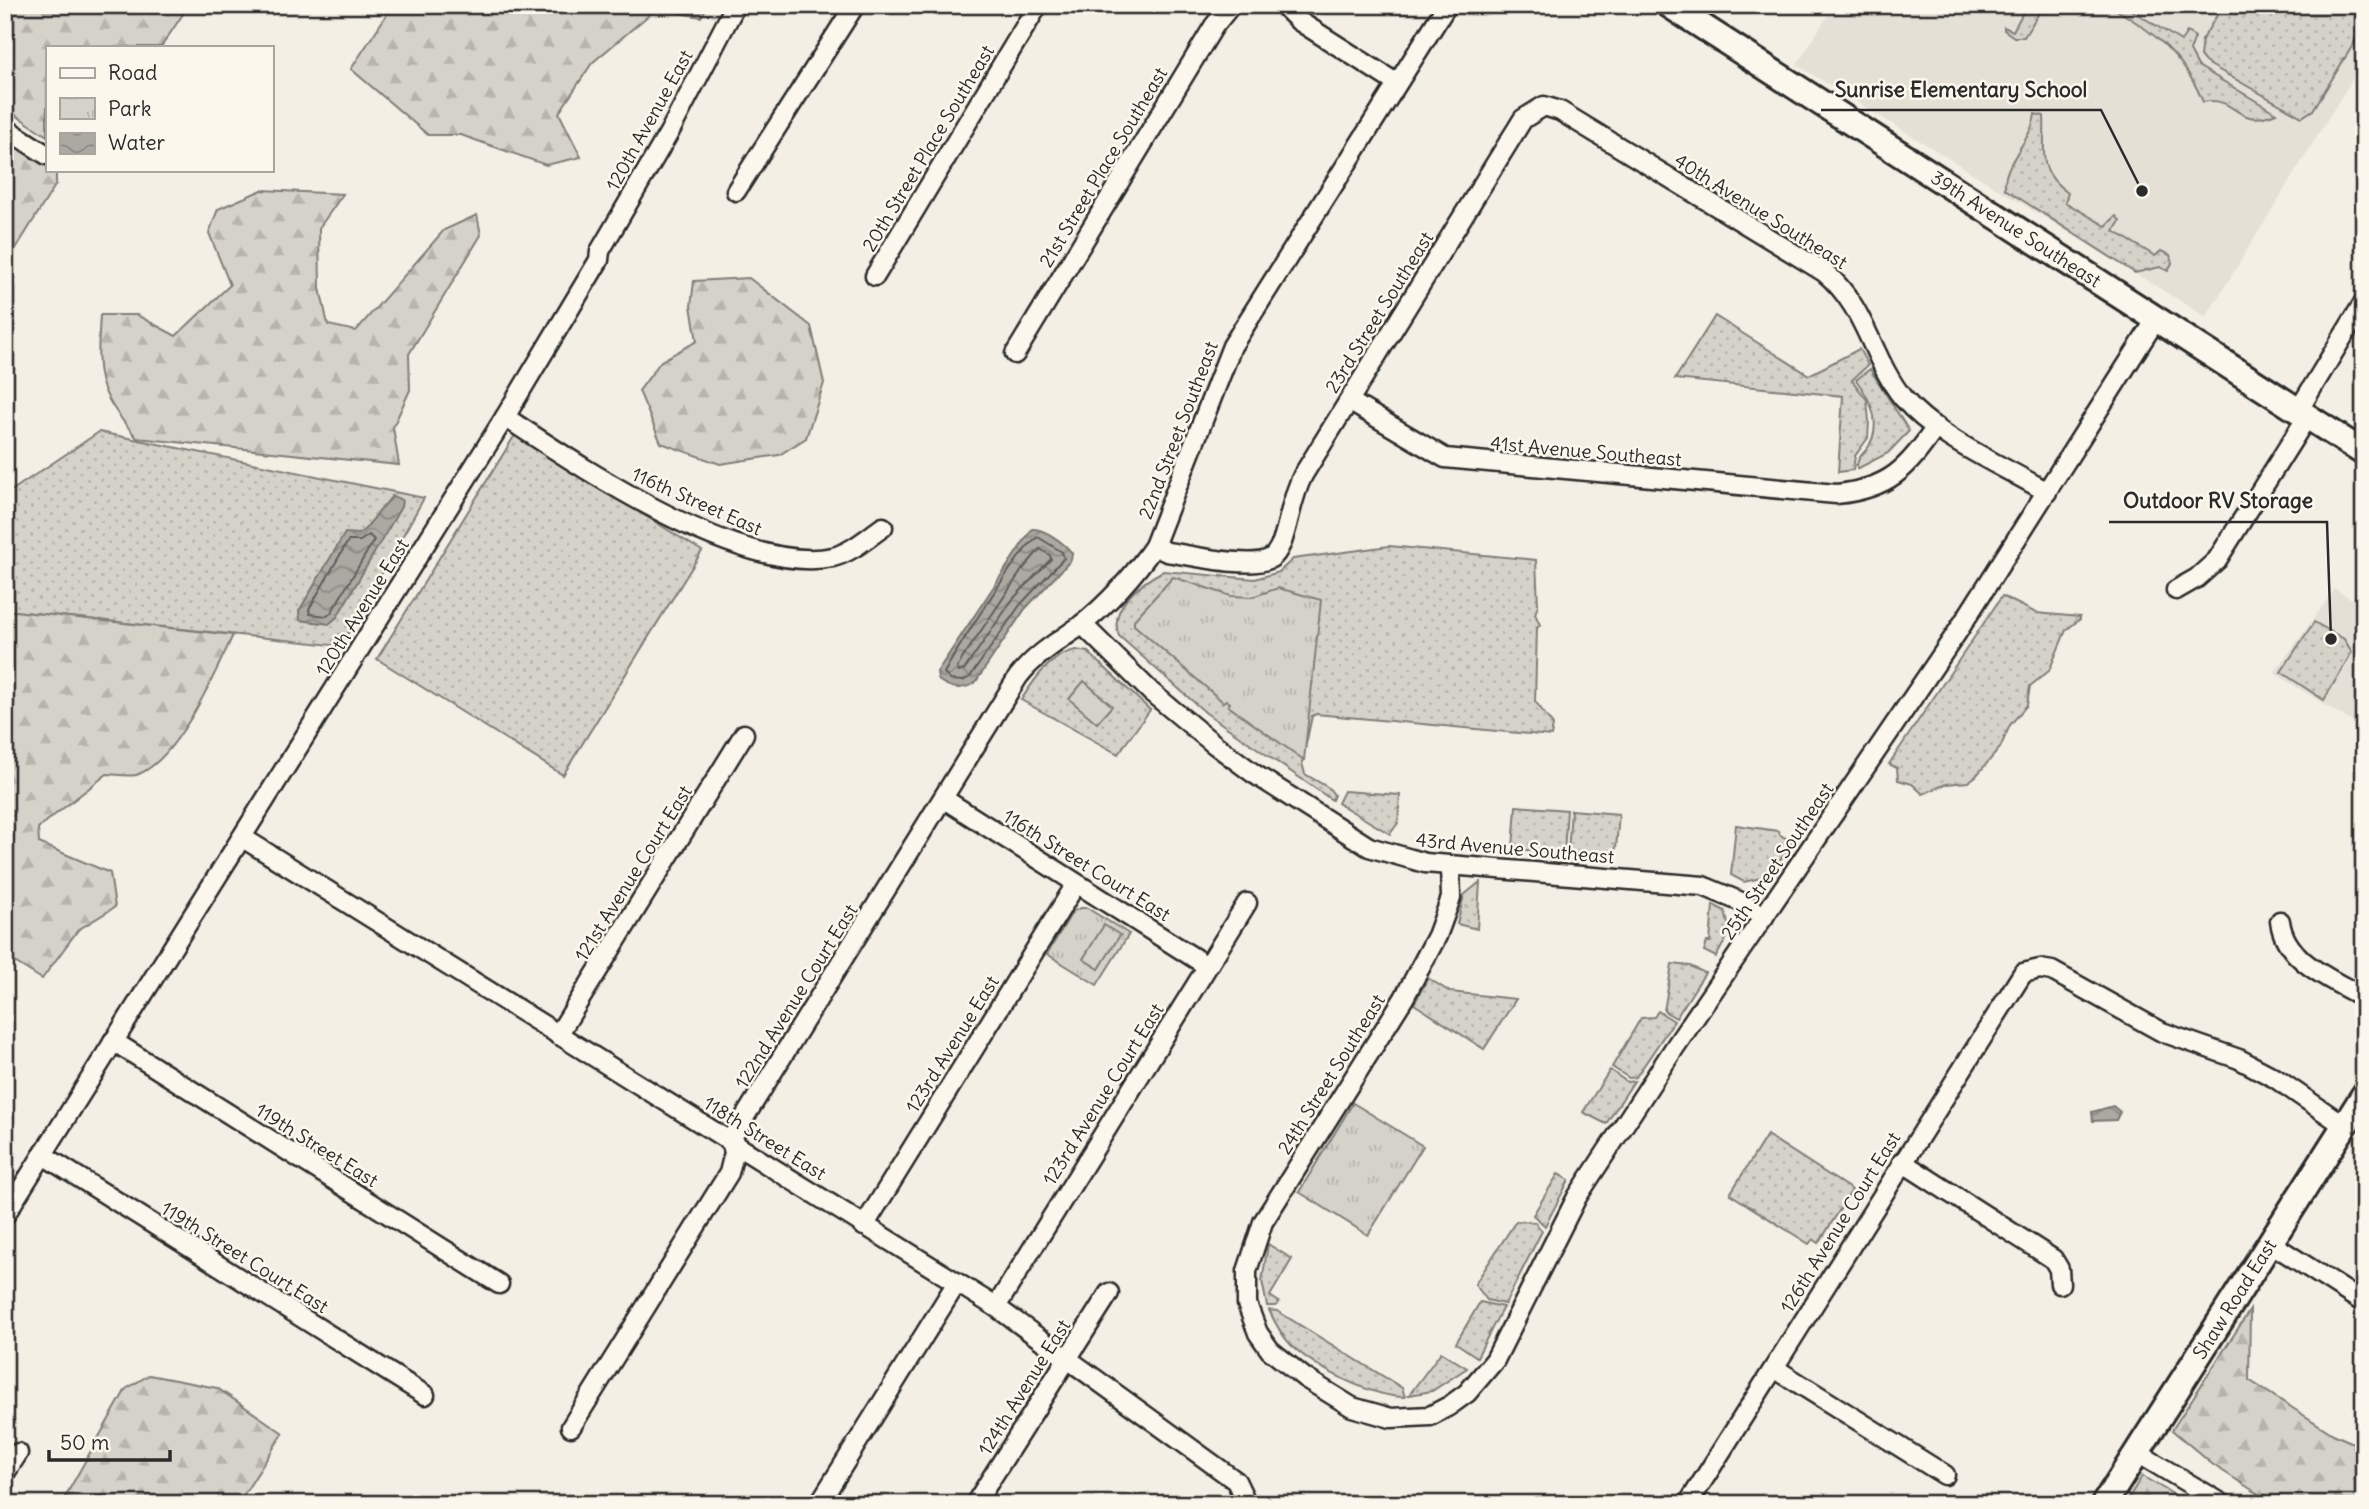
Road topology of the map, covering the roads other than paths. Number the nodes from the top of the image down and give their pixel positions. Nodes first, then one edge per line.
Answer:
1 (855, 5) edge
2 (1038, 5) edge
3 (1231, 5) edge
4 (1283, 5) edge
5 (1447, 5) edge
6 (1669, 5) edge
7 (733, 9) dead end
8 (1396, 83) junction
9 (1544, 106) joint
10 (5, 128) edge
11 (46, 154) edge
12 (736, 191) dead end
13 (875, 276) dead end
14 (2364, 302) edge
15 (2155, 321) junction
16 (1015, 354) dead end
17 (1349, 401) junction
18 (2302, 414) junction
19 (505, 417) junction
20 (1936, 427) junction
21 (2364, 453) edge
22 (2047, 492) junction
23 (883, 527) dead end
24 (1154, 547) junction
25 (2176, 590) dead end
26 (1082, 624) junction
27 (744, 734) dead end
28 (983, 734) joint
29 (944, 799) junction
30 (243, 838) junction
31 (1450, 865) junction
32 (1076, 884) junction
33 (1247, 903) dead end
34 (1765, 917) junction
35 (2280, 921) dead end
36 (1207, 966) junction
37 (2364, 998) edge
38 (558, 1035) junction
39 (113, 1041) junction
40 (2364, 1095) edge
41 (2342, 1124) junction
42 (731, 1139) junction
43 (43, 1155) junction
44 (1902, 1163) junction
45 (5, 1215) edge
46 (864, 1226) junction
47 (2272, 1244) junction
48 (499, 1284) dead end
49 (956, 1284) junction
50 (2060, 1284) dead end
51 (1110, 1293) dead end
52 (2364, 1303) edge
53 (996, 1307) junction
54 (1067, 1357) junction
55 (1774, 1368) junction
56 (425, 1395) dead end
57 (1430, 1416) joint
58 (571, 1427) dead end
59 (2136, 1452) junction
60 (18, 1453) dead end
61 (5, 1473) edge
62 (1945, 1475) dead end
63 (1247, 1501) edge
64 (819, 1504) edge
65 (975, 1504) edge
66 (1688, 1504) edge
67 (2104, 1504) edge
68 (2223, 1504) edge

1 - 12 street
2 - 13 street, 20th Street Place Southeast
3 - 16 street, 21st Street Place Southeast
4 - 8 street
5 - 8 street, 22nd Street Southeast
6 - 15 main road, 39th Avenue Southeast
7 - 19 street, 120th Avenue East
8 - 24 street, 22nd Street Southeast
9 - 17 street, 23rd Street Southeast
9 - 20 street, 40th Avenue Southeast
10 - 11 street
14 - 18 street
15 - 18 main road, 39th Avenue Southeast
15 - 22 street, 25th Street Southeast
17 - 20 street, 41st Avenue Southeast
17 - 24 street, 23rd Street Southeast
18 - 21 main road, 39th Avenue Southeast
18 - 25 street
19 - 23 street, 116th Street East
19 - 30 street, 120th Avenue East
20 - 22 street, 40th Avenue Southeast
22 - 34 street, 25th Street Southeast
24 - 26 street, 22nd Street Southeast
26 - 28 street, 22nd Street Southeast
26 - 31 street, 43rd Avenue Southeast
27 - 38 street, 121st Avenue Court East
28 - 29 street, 122nd Avenue Court East
29 - 32 street, 116th Street Court East
29 - 42 street, 122nd Avenue Court East
30 - 38 street, 118th Street East
30 - 39 street, 120th Avenue East
31 - 34 street, 43rd Avenue Southeast
31 - 57 street, 24th Street Southeast
32 - 36 street, 116th Street Court East
32 - 46 street, 123rd Avenue East
33 - 36 street, 123rd Avenue Court East
34 - 57 street, 25th Street Southeast
35 - 37 street
36 - 53 street, 123rd Avenue Court East
38 - 42 street, 118th Street East
39 - 43 street, 120th Avenue East
39 - 48 street, 119th Street East
40 - 41 main road, Shaw Road East
41 - 44 street, 126th Avenue Court East
41 - 47 main road, Shaw Road East
42 - 46 street, 118th Street East
42 - 58 street, 122nd Avenue Court East
43 - 45 street, 120th Avenue East
43 - 56 street, 119th Street Court East
44 - 50 street
44 - 55 street, 126th Avenue Court East
46 - 49 street, 118th Street East
47 - 52 street
47 - 59 main road, Shaw Road East
49 - 53 street, 118th Street East
49 - 64 street
51 - 54 street, 124th Avenue East
53 - 54 street, 118th Street East
54 - 63 street, 118th Street East
54 - 65 street, 124th Avenue East
55 - 62 street
55 - 66 street, 126th Avenue Court East
59 - 67 main road, Shaw Road East
59 - 68 street
60 - 61 street

